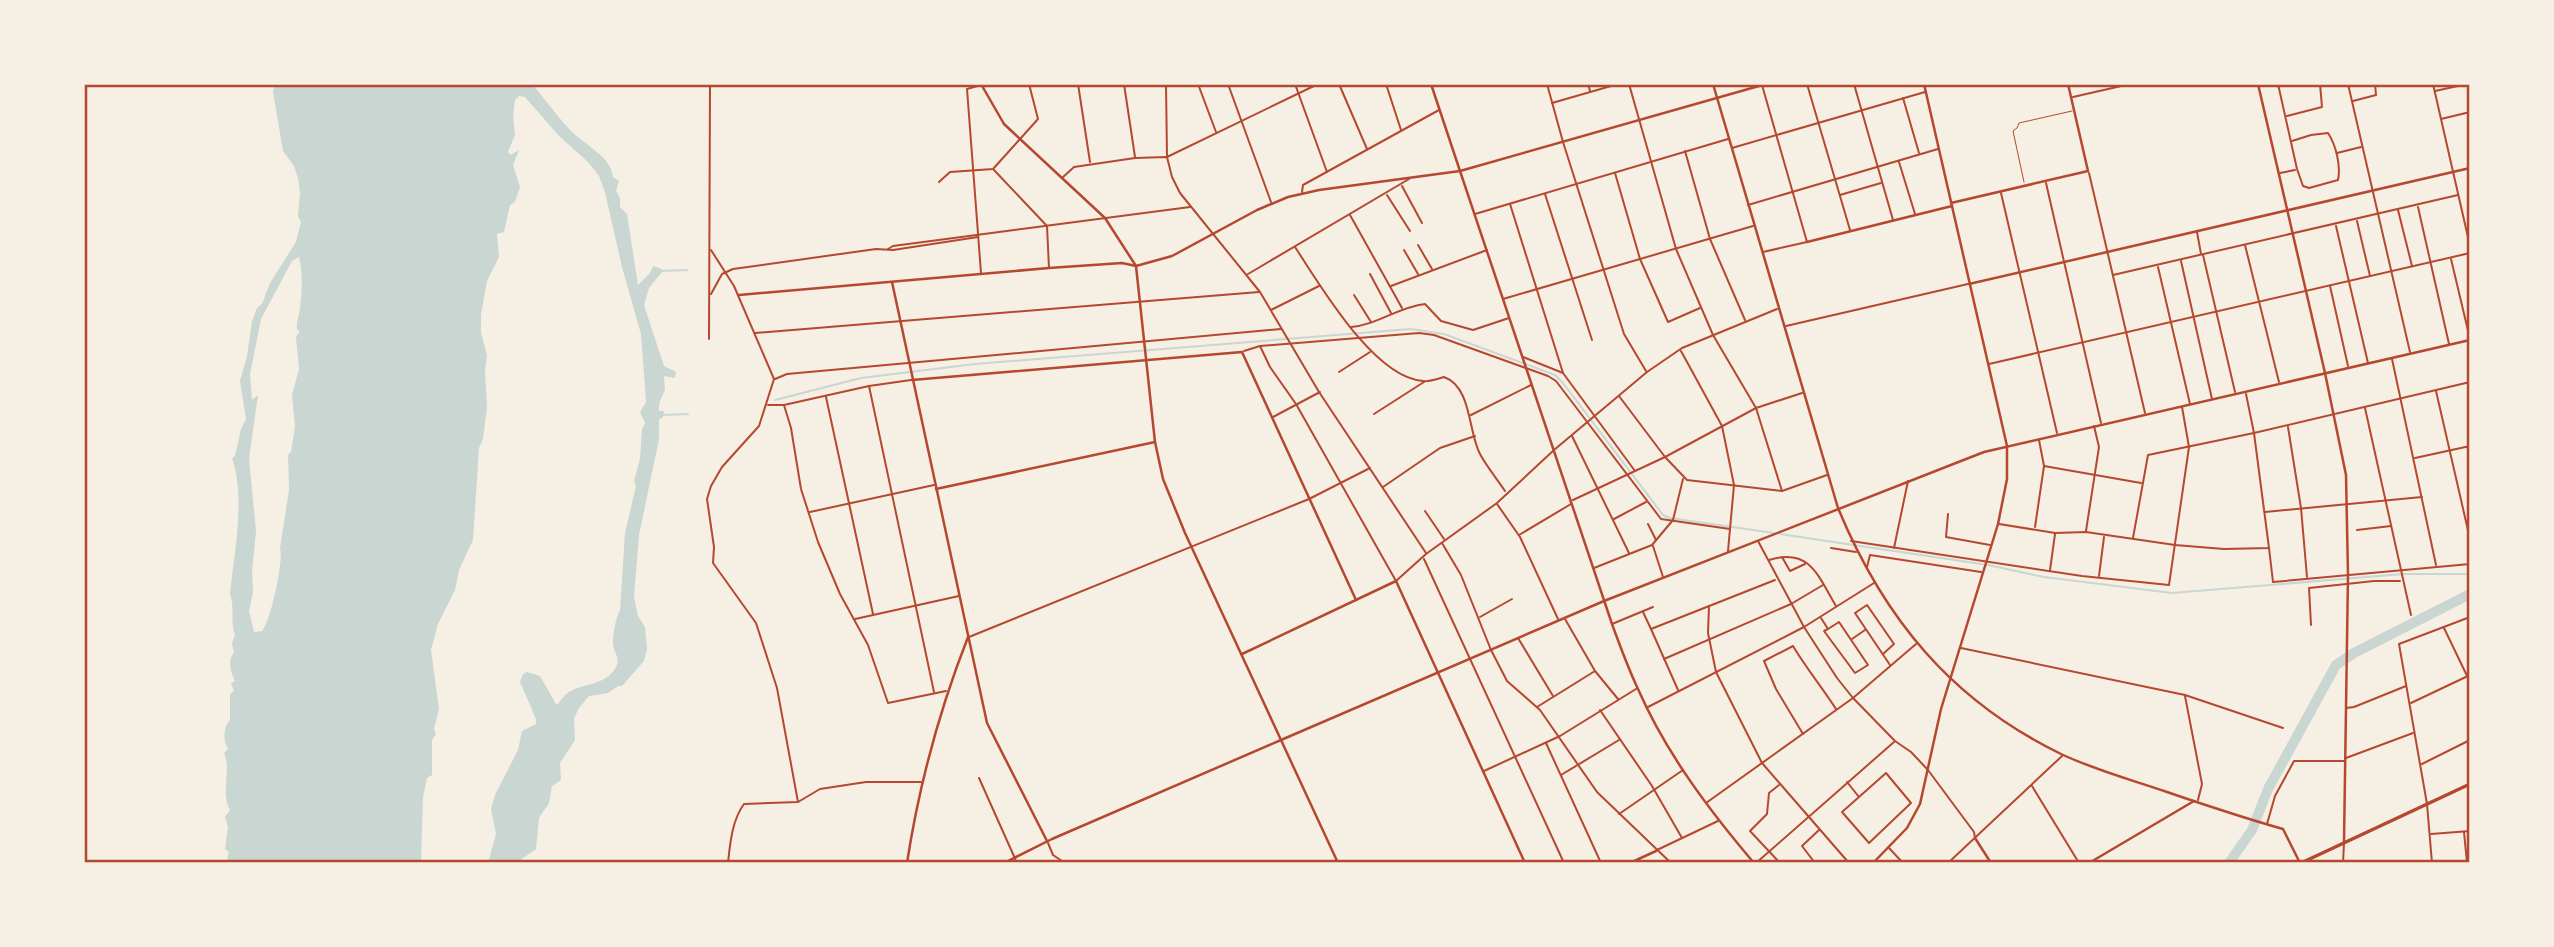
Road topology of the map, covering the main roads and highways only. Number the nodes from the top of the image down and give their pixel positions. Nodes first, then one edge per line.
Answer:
1 (2470, 784) edge
2 (2301, 863) edge

1 - 2 main road

